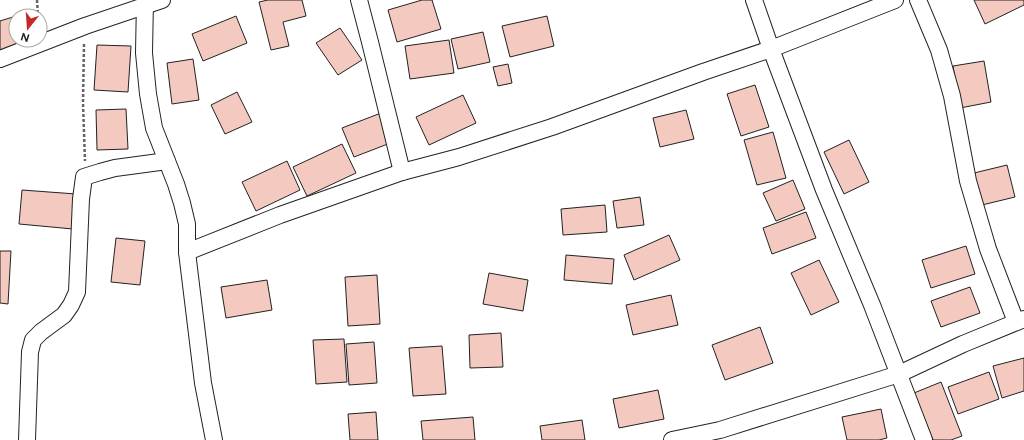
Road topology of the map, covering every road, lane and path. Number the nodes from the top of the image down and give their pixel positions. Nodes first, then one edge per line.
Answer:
1 (162, 0) edge
2 (358, 0) edge
3 (754, 0) edge
4 (894, 0) edge
5 (918, 0) edge
6 (145, 3) edge
7 (85, 26) junction
8 (771, 49) junction
9 (0, 59) edge
10 (167, 161) junction
11 (402, 172) junction
12 (84, 177) junction
13 (188, 252) junction
14 (1020, 321) edge
15 (898, 374) junction
16 (27, 440) edge
17 (214, 440) edge
18 (672, 440) edge
19 (924, 440) edge

1 - 6 street
2 - 11 street
3 - 8 street
4 - 8 street
5 - 14 street
6 - 7 street
6 - 10 street
7 - 9 street
7 - 12 path
8 - 11 street
8 - 15 street
10 - 12 street
10 - 13 street
11 - 13 street
12 - 16 street
13 - 17 street
14 - 15 street
15 - 18 street
15 - 19 street

